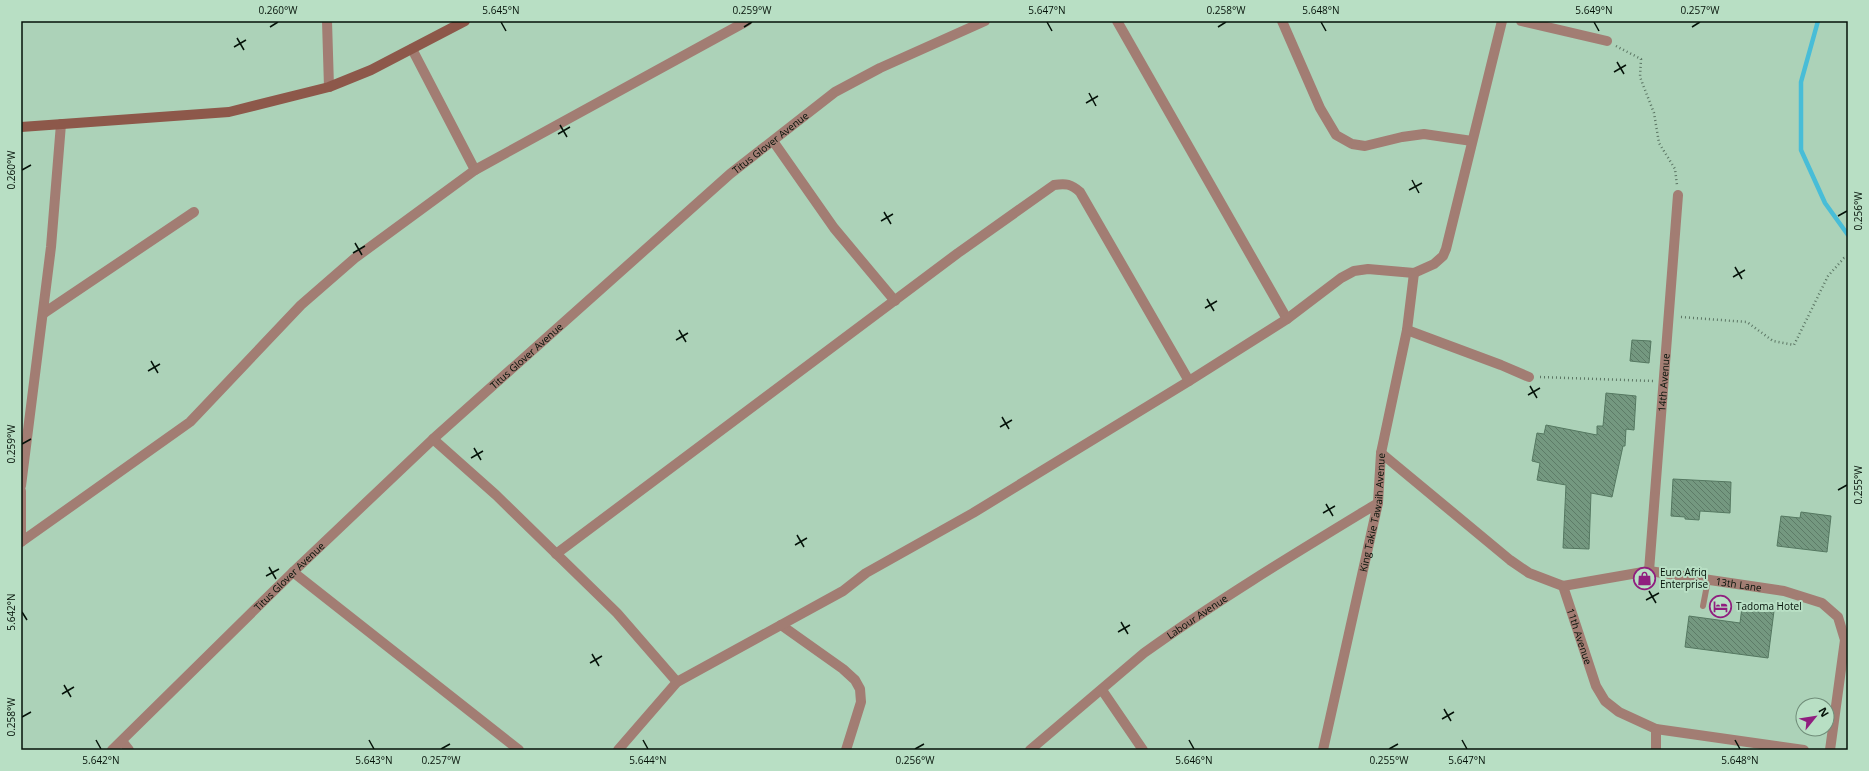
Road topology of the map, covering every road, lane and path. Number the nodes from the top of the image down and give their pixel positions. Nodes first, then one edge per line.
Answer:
1 (327, 21) edge
2 (465, 21) edge
3 (747, 21) edge
4 (985, 21) edge
5 (1117, 21) edge
6 (1282, 21) edge
7 (1502, 21) edge
8 (1521, 21) edge
9 (1607, 41) joint
10 (412, 49) junction
11 (330, 87) junction
12 (61, 124) junction
13 (21, 127) edge
14 (1472, 140) junction
15 (773, 141) junction
16 (475, 170) junction
17 (1678, 195) joint
18 (194, 212) dead end
19 (1848, 258) edge
20 (1414, 273) junction
21 (895, 301) junction
22 (44, 313) junction
23 (1668, 316) junction
24 (1287, 319) junction
25 (1406, 330) junction
26 (1529, 377) joint
27 (1189, 381) junction
28 (1663, 381) junction
29 (434, 439) junction
30 (1381, 454) junction
31 (21, 486) edge
32 (21, 491) edge
33 (1378, 504) junction
34 (21, 542) edge
35 (556, 554) junction
36 (1649, 571) junction
37 (293, 572) junction
38 (1708, 580) junction
39 (1562, 586) junction
40 (1703, 606) dead end
41 (781, 625) junction
42 (677, 682) junction
43 (1102, 690) junction
44 (1656, 729) junction
45 (122, 741) junction
46 (112, 750) edge
47 (129, 750) edge
48 (519, 750) edge
49 (618, 750) edge
50 (846, 750) edge
51 (1030, 750) edge
52 (1143, 750) edge
53 (1323, 750) edge
54 (1656, 750) edge
55 (1804, 750) edge
56 (1830, 750) edge

1 - 11 street
2 - 10 street
3 - 16 street
4 - 15 street, Titus Glover Avenue
5 - 24 street
6 - 14 street
7 - 14 street
8 - 9 street
9 - 17 path
10 - 11 street
10 - 16 street
11 - 12 street
12 - 13 street
12 - 22 street
14 - 20 street
15 - 21 street
15 - 29 street, Titus Glover Avenue
16 - 34 street
17 - 23 street, 14th Avenue
18 - 22 street
19 - 23 path
20 - 24 street
20 - 25 street, King Takie Tawaih Avenue
21 - 27 street
21 - 35 street
22 - 31 street
23 - 28 street, 14th Avenue
24 - 27 street
25 - 26 street
25 - 30 street, King Takie Tawaih Avenue
26 - 28 path
27 - 41 street
28 - 36 street, 14th Avenue
29 - 35 street
29 - 37 street, Titus Glover Avenue
30 - 33 street, King Takie Tawaih Avenue
30 - 39 street
32 - 34 street
33 - 43 street, Labour Avenue
33 - 53 street, King Takie Tawaih Avenue
35 - 42 street
36 - 38 street, 13th Lane
36 - 39 street, 13th Lane
37 - 45 street, Titus Glover Avenue
37 - 48 street
38 - 40 lane
38 - 56 street, 13th Lane
39 - 44 street, 11th Avenue
41 - 42 street
41 - 50 street
42 - 49 street
43 - 51 street, Labour Avenue
43 - 52 street
44 - 54 street
44 - 55 street, 11th Avenue
45 - 46 street, Titus Glover Avenue
45 - 47 street

